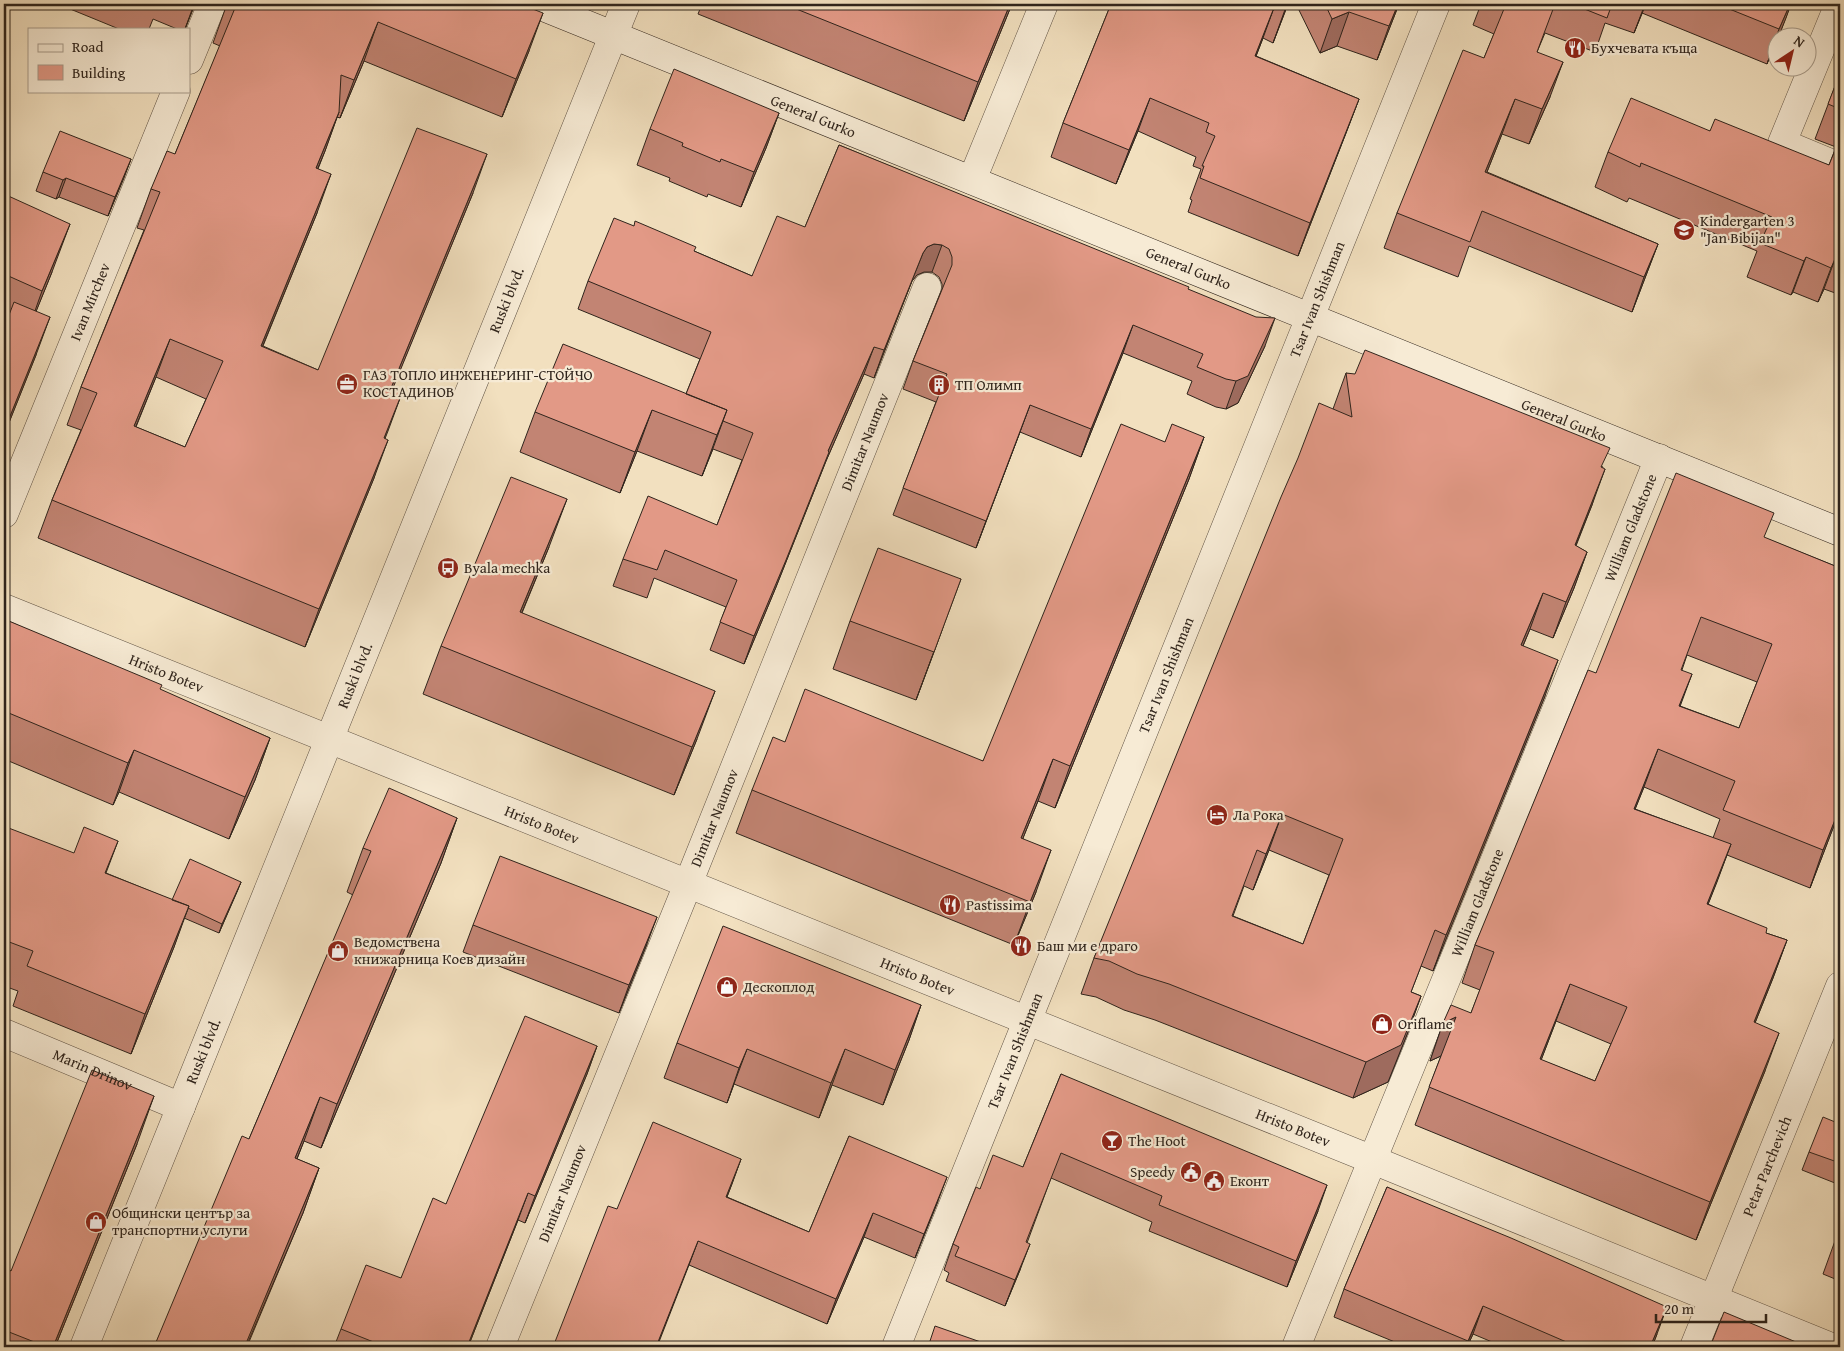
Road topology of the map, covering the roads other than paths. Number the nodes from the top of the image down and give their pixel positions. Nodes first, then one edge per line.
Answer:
1 (212, 4) edge
2 (536, 4) edge
3 (626, 4) edge
4 (1044, 4) edge
5 (1436, 4) edge
6 (1839, 4) edge
7 (614, 36) junction
8 (190, 58) edge
9 (176, 92) edge
10 (1840, 167) edge
11 (972, 180) junction
12 (927, 287) dead end
13 (1310, 317) junction
14 (1659, 458) junction
15 (4, 514) edge
16 (1840, 532) edge
17 (4, 608) edge
18 (330, 738) junction
19 (688, 884) junction
20 (1840, 986) edge
21 (1027, 1022) junction
22 (4, 1033) edge
23 (181, 1107) junction
24 (1372, 1160) junction
25 (1714, 1300) junction
26 (84, 1347) edge
27 (500, 1347) edge
28 (896, 1347) edge
29 (1296, 1347) edge
30 (1694, 1347) edge
31 (1831, 1347) edge

1 - 8 street
2 - 7 street, General Gurko
3 - 7 street, Ruski blvd.
4 - 11 street
5 - 13 street, Tsar Ivan Shishman
6 - 10 street
7 - 11 street, General Gurko
7 - 18 street, Ruski blvd.
9 - 15 street, Ivan Mirchev
11 - 13 street, General Gurko
12 - 19 street, Dimitar Naumov
13 - 14 street, General Gurko
13 - 21 street, Tsar Ivan Shishman
14 - 16 street, General Gurko
14 - 24 street, William Gladstone
17 - 18 street, Hristo Botev
18 - 19 street, Hristo Botev
18 - 23 street, Ruski blvd.
19 - 21 street, Hristo Botev
19 - 27 street, Dimitar Naumov
20 - 25 street, Petar Parchevich
21 - 24 street, Hristo Botev
21 - 28 street, Tsar Ivan Shishman
22 - 23 street, Marin Drinov
23 - 26 street, Ruski blvd.
24 - 25 street, Hristo Botev
24 - 29 street, William Gladstone
25 - 30 street, Petar Parchevich
25 - 31 street, Hristo Botev

